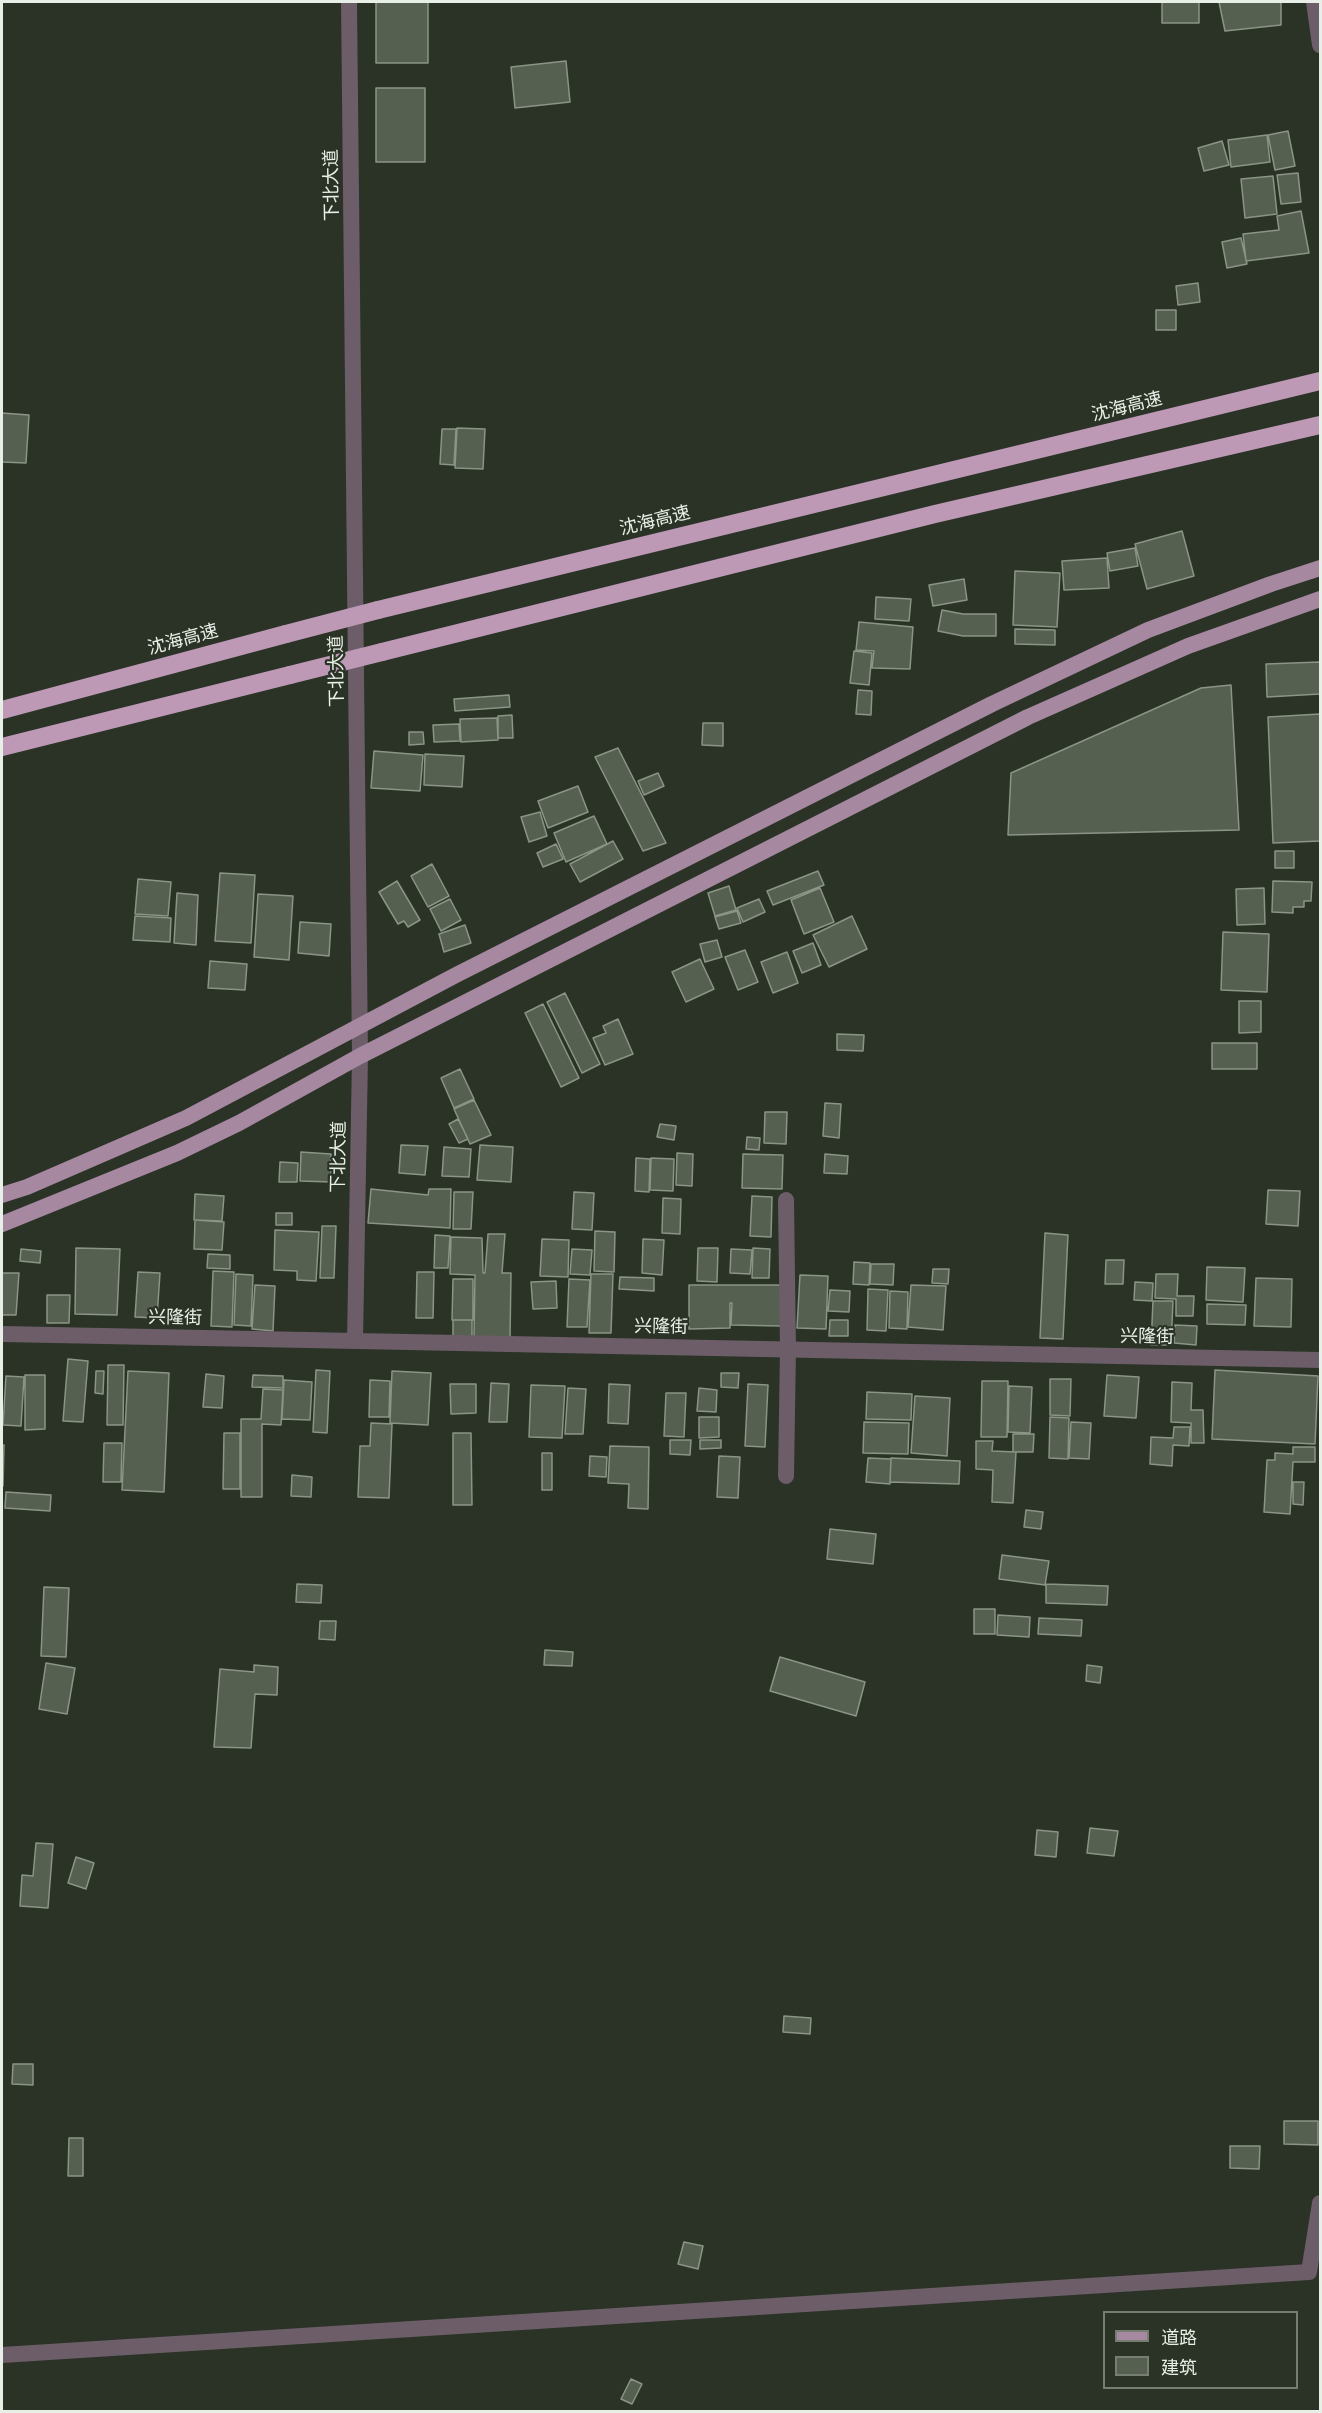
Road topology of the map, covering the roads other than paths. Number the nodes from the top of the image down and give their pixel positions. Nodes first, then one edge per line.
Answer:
1 (349, 2) edge
2 (1314, 2) edge
3 (1320, 45) edge
4 (1320, 381) edge
5 (1320, 425) edge
6 (1320, 568) edge
7 (1320, 598) edge
8 (2, 710) edge
9 (2, 747) edge
10 (360, 1026) junction
11 (360, 1056) junction
12 (2, 1195) edge
13 (786, 1200) dead end
14 (2, 1224) edge
15 (2, 1334) edge
16 (355, 1341) junction
17 (788, 1349) junction
18 (1320, 1360) edge
19 (786, 1476) dead end
20 (1320, 2203) edge
21 (1315, 2271) edge
22 (2, 2355) edge

1 - 10 street, 下北大道
2 - 3 street
4 - 8 highway, 沈海高速, bridge
5 - 9 highway, bridge
6 - 10 main road
7 - 11 main road
10 - 11 street, 下北大道
10 - 12 main road
11 - 14 main road
11 - 16 street, 下北大道
13 - 17 street
15 - 16 street, 兴隆街
16 - 17 street, 兴隆街
17 - 18 street, 兴隆街
17 - 19 street
20 - 21 street
21 - 22 street

